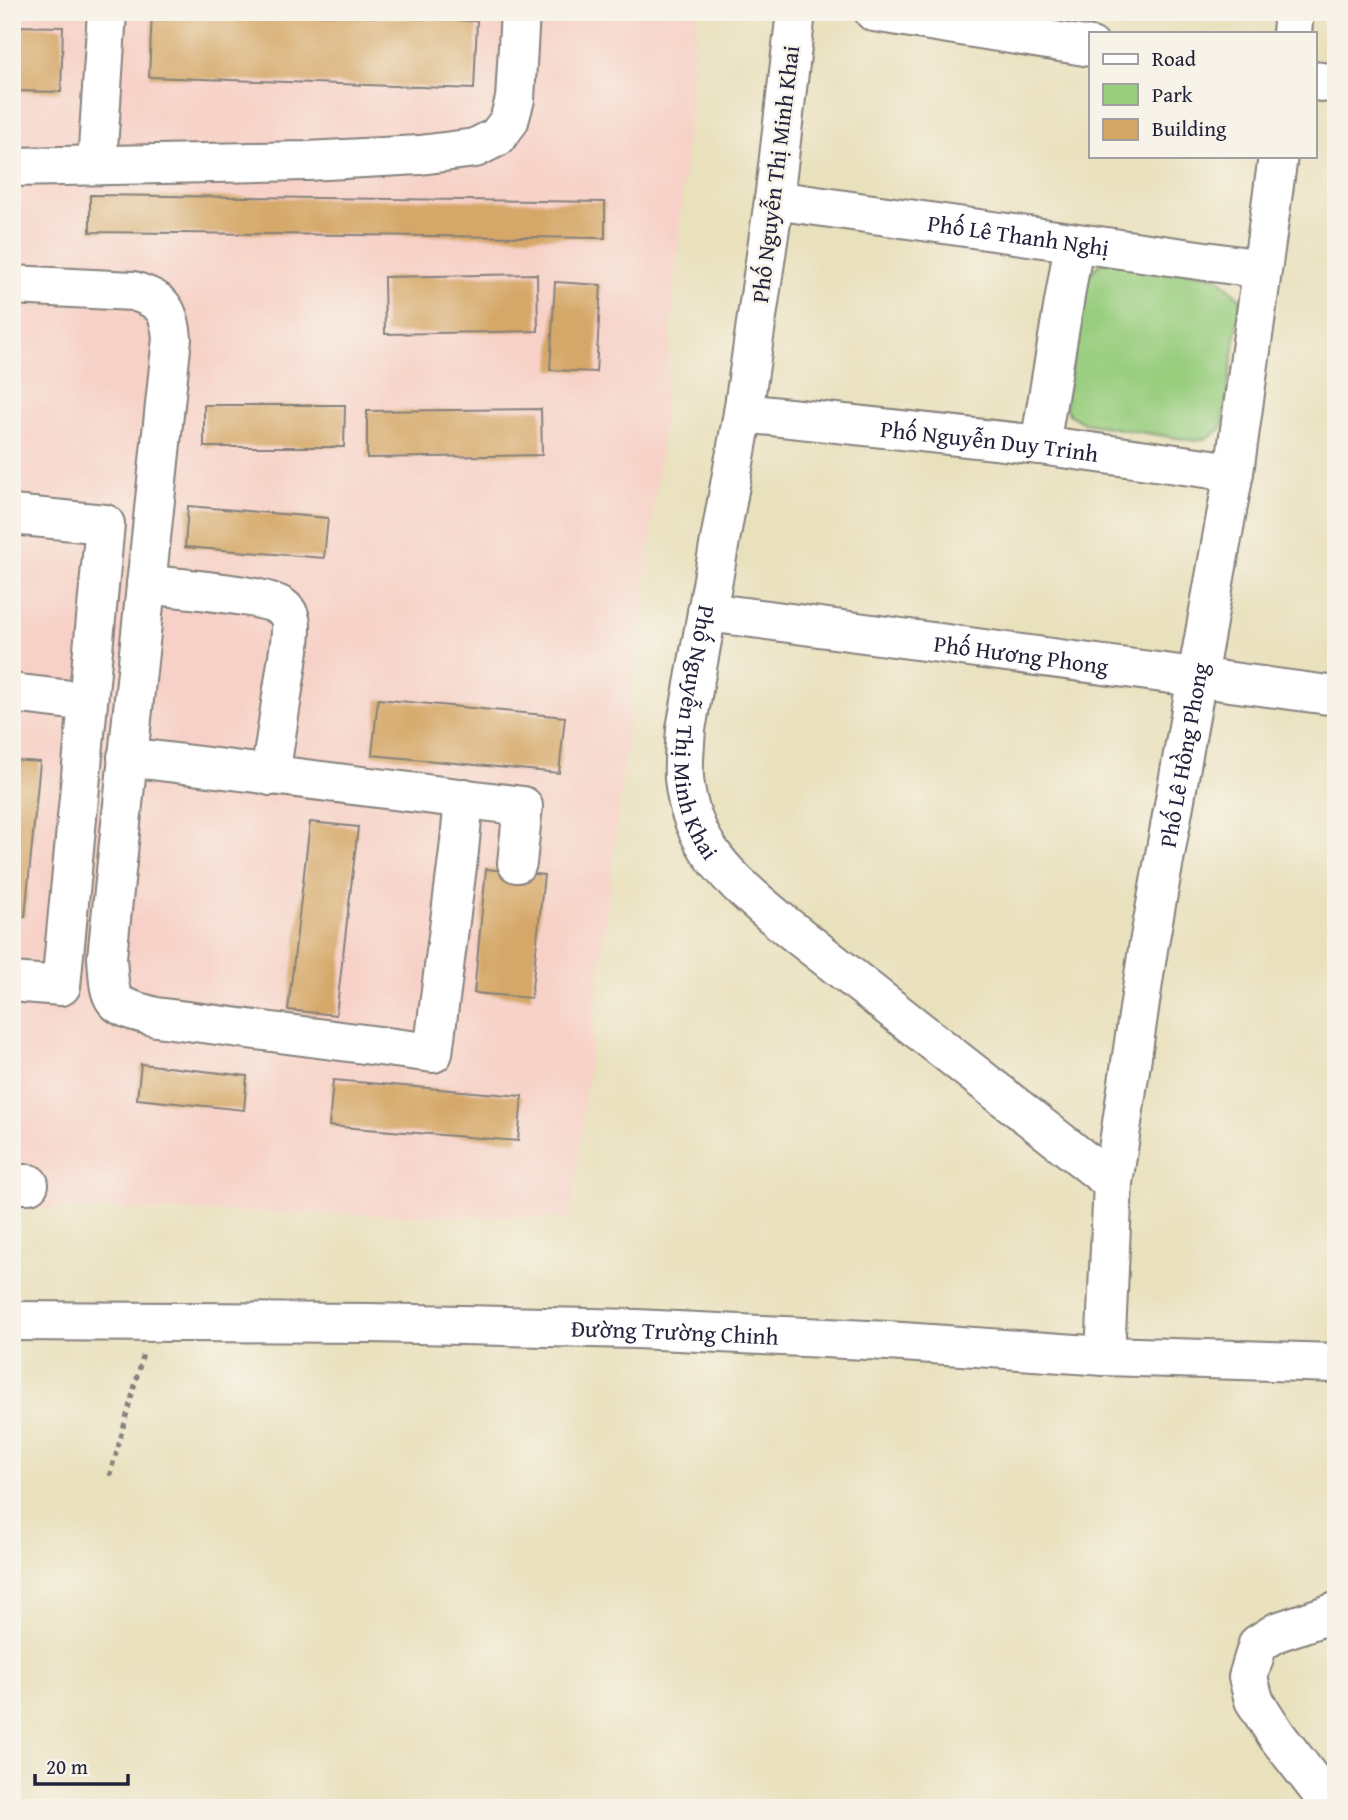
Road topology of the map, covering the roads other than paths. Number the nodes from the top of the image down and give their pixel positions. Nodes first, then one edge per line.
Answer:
1 (107, 12) edge
2 (520, 12) edge
3 (796, 12) edge
4 (874, 12) edge
5 (1294, 12) edge
6 (1292, 32) edge
7 (1089, 47) edge
8 (1316, 81) edge
9 (1336, 84) edge
10 (1278, 158) edge
11 (97, 164) junction
12 (12, 167) edge
13 (774, 200) junction
14 (1074, 243) junction
15 (1262, 269) junction
16 (12, 285) edge
17 (743, 413) junction
18 (1040, 444) junction
19 (1234, 472) junction
20 (12, 515) edge
21 (146, 584) junction
22 (707, 612) junction
23 (1197, 677) junction
24 (12, 693) edge
25 (1336, 696) edge
26 (88, 702) junction
27 (127, 757) junction
28 (270, 776) junction
29 (464, 797) junction
30 (517, 863) dead end
31 (12, 982) edge
32 (1113, 1183) junction
33 (12, 1321) edge
34 (1105, 1356) junction
35 (1336, 1363) edge
36 (1336, 1612) edge
37 (1333, 1808) edge

1 - 11 street
2 - 11 street
3 - 13 street, Phố Nguyễn Thị Minh Khai
4 - 7 street
5 - 6 street
8 - 9 street
10 - 15 street, Phố Lê Hồng Phong
11 - 12 street
13 - 14 street, Phố Lê Thanh Nghị
13 - 17 street, Phố Nguyễn Thị Minh Khai
14 - 15 street, Phố Lê Thanh Nghị
14 - 18 street
15 - 19 street, Phố Lê Hồng Phong
16 - 21 street
17 - 18 street, Phố Nguyễn Duy Trinh
17 - 22 street, Phố Nguyễn Thị Minh Khai
18 - 19 street, Phố Nguyễn Duy Trinh
19 - 23 street, Phố Lê Hồng Phong
20 - 26 street
21 - 27 street
21 - 28 street
22 - 23 street, Phố Hương Phong
22 - 32 street, Phố Nguyễn Thị Minh Khai
23 - 25 street, Phố Hương Phong
23 - 32 street, Phố Lê Hồng Phong
24 - 26 street
26 - 31 street
27 - 28 street
27 - 29 street
28 - 29 street
29 - 30 street
32 - 34 street, Phố Lê Hồng Phong
33 - 34 street, Đường Trường Chinh
34 - 35 street, Đường Trường Chinh
36 - 37 street

